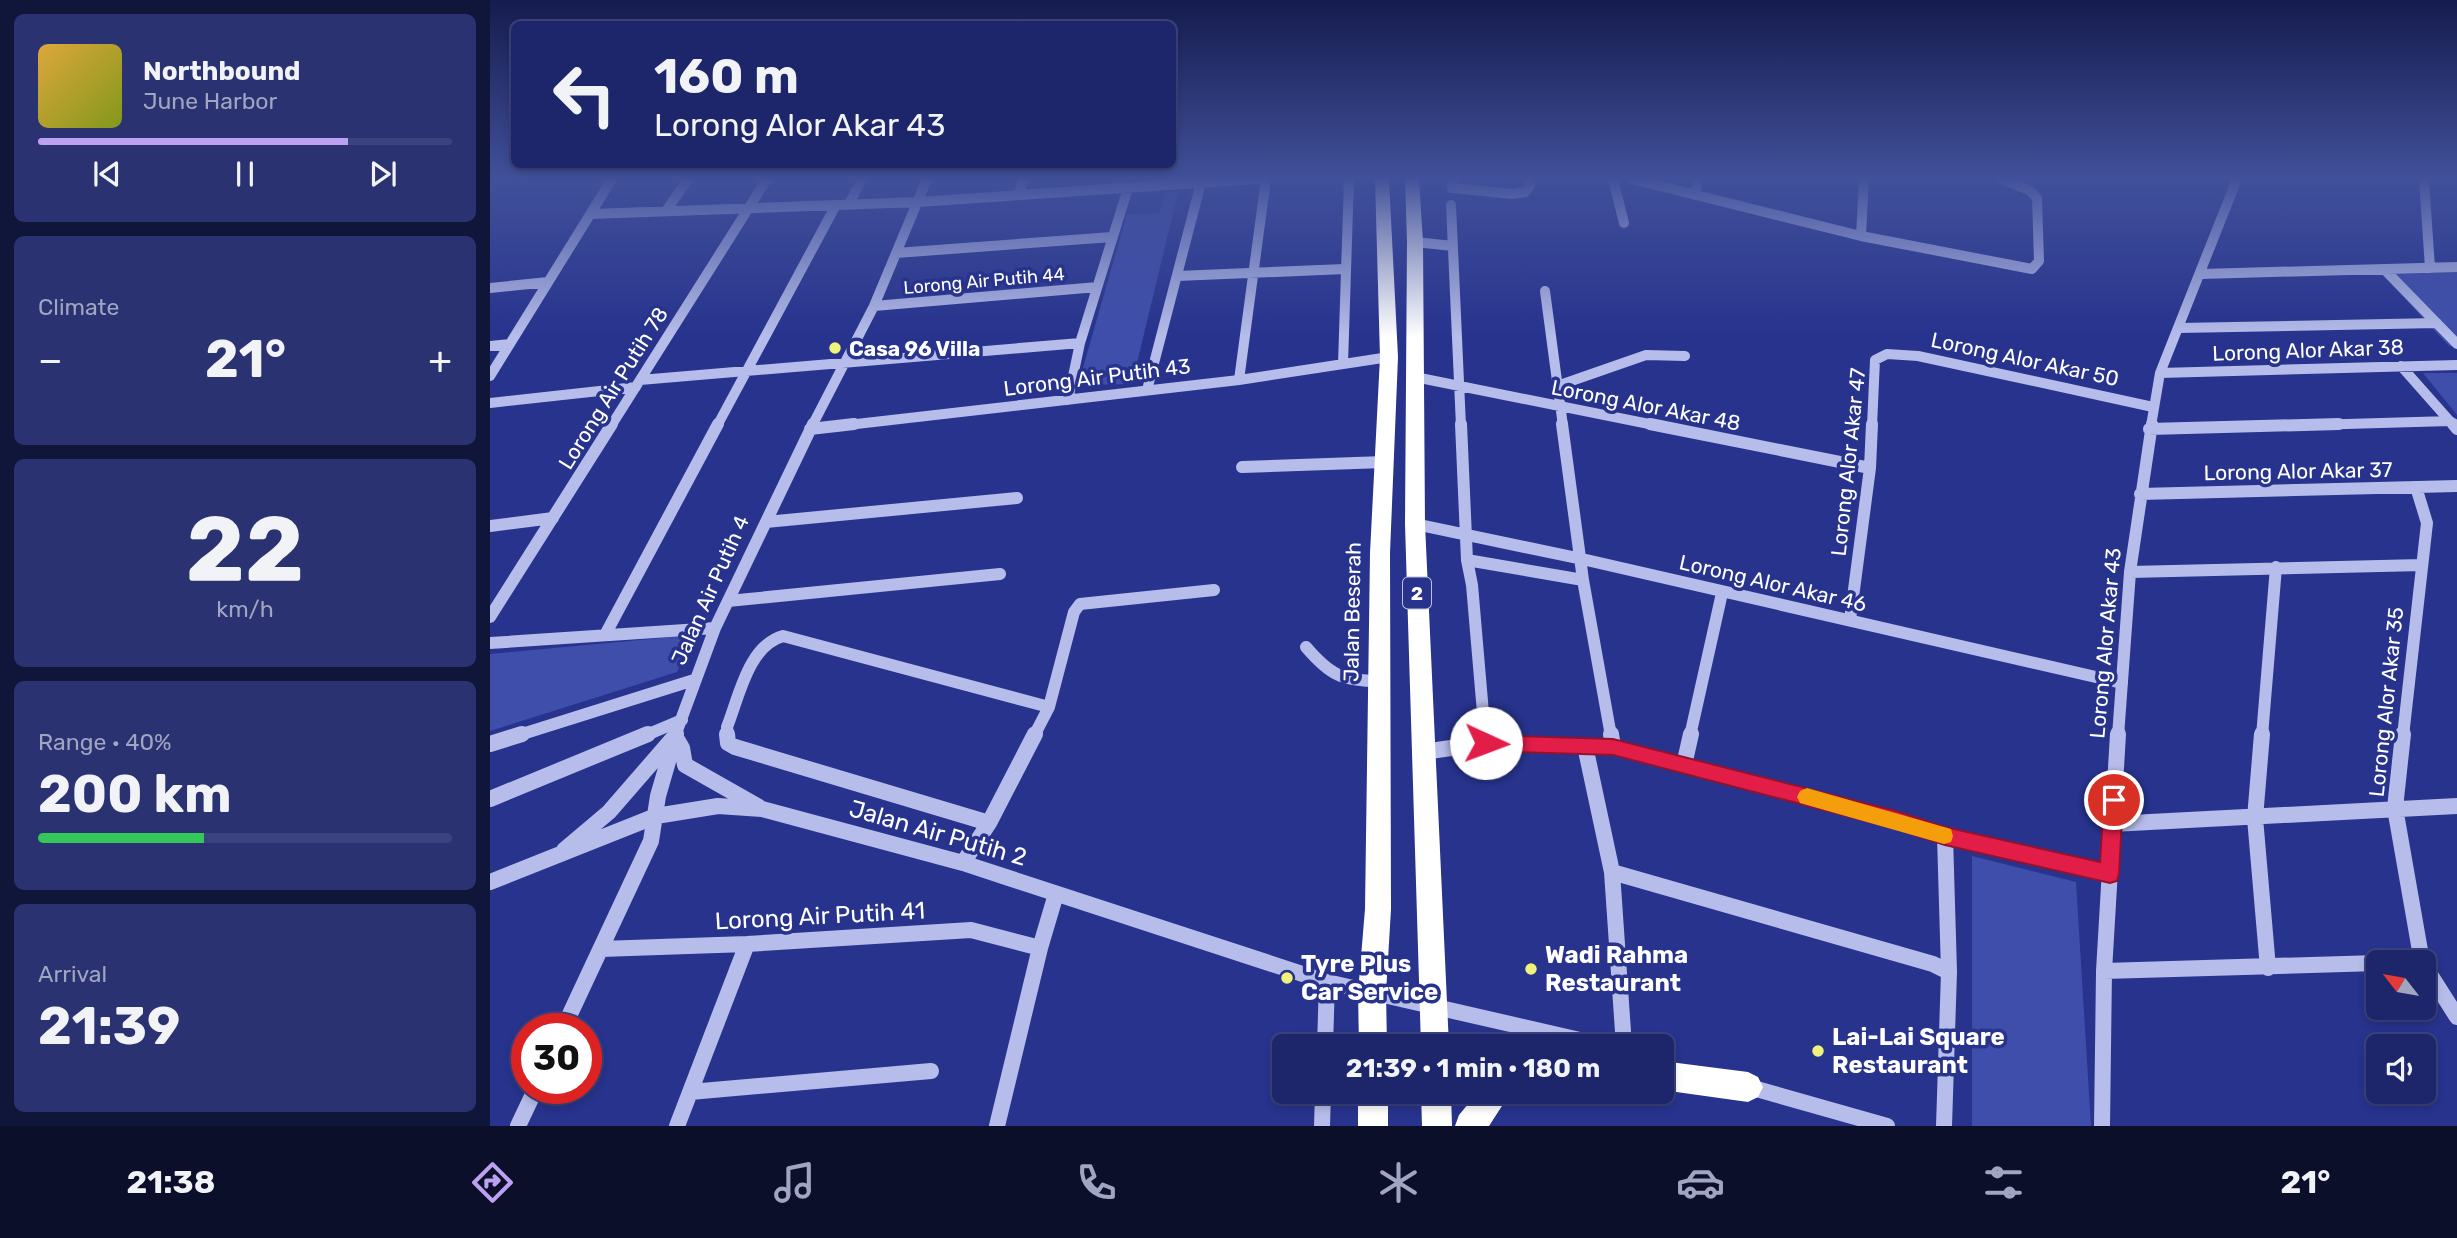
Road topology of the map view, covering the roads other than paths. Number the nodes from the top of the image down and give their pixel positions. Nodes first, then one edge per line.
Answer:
1 (580, 232) edge
2 (734, 232) edge
3 (821, 232) edge
4 (905, 232) edge
5 (1114, 232) edge
6 (1189, 232) edge
7 (1259, 232) edge
8 (1347, 232) edge
9 (1384, 232) edge
10 (1415, 232) edge
11 (1452, 232) edge
12 (1843, 232) edge
13 (1861, 232) edge
14 (2038, 232) edge
15 (2215, 232) edge
16 (2428, 232) edge
17 (1861, 236) junction
18 (1112, 237) junction
19 (1415, 242) junction
20 (1453, 246) junction
21 (896, 253) junction
22 (2457, 267) edge
23 (2430, 268) junction
24 (1345, 269) junction
25 (2384, 269) junction
26 (1254, 272) junction
27 (2201, 274) junction
28 (1177, 276) junction
29 (548, 282) junction
30 (1097, 287) junction
31 (490, 288) edge
32 (1545, 291) dead end
33 (874, 306) junction
34 (2437, 323) junction
35 (2178, 328) junction
36 (1080, 343) junction
37 (510, 344) junction
38 (2457, 344) edge
39 (490, 346) edge
40 (1887, 354) joint
41 (1685, 356) dead end
42 (1389, 357) junction
43 (846, 362) junction
44 (1343, 364) junction
45 (2457, 365) edge
46 (2401, 366) junction
47 (744, 371) junction
48 (2160, 373) junction
49 (490, 376) edge
50 (1415, 377) junction
51 (1239, 380) junction
52 (638, 384) junction
53 (1460, 385) junction
54 (1557, 386) junction
55 (1147, 390) junction
56 (1068, 400) junction
57 (490, 403) edge
58 (2154, 407) junction
59 (1559, 408) junction
60 (2454, 425) edge
61 (810, 429) junction
62 (2149, 429) junction
63 (1384, 462) junction
64 (1242, 467) dead end
65 (1870, 468) junction
66 (2457, 486) edge
67 (2416, 487) junction
68 (2140, 494) junction
69 (1017, 498) dead end
70 (553, 518) junction
71 (765, 522) junction
72 (1415, 524) junction
73 (490, 526) edge
74 (1466, 535) junction
75 (1581, 559) junction
76 (1468, 560) junction
77 (2422, 565) junction
78 (2276, 568) junction
79 (2130, 572) junction
80 (1000, 574) dead end
81 (1583, 580) junction
82 (1214, 590) dead end
83 (1722, 593) junction
84 (728, 601) junction
85 (490, 617) edge
86 (1850, 621) junction
87 (715, 628) junction
88 (605, 635) junction
89 (490, 643) edge
90 (1306, 647) dead end
91 (694, 680) junction
92 (1379, 681) junction
93 (2122, 683) junction
94 (1049, 707) junction
95 (682, 720) junction
96 (675, 736) junction
97 (1486, 743) junction
98 (490, 744) edge
99 (1586, 747) junction
100 (1613, 747) junction
101 (1423, 752) junction
102 (1684, 765) junction
103 (490, 799) edge
104 (2457, 806) edge
105 (2395, 808) junction
106 (762, 809) junction
107 (656, 816) junction
108 (2255, 818) junction
109 (989, 824) junction
110 (2112, 824) junction
111 (1945, 836) junction
112 (553, 859) junction
113 (963, 863) junction
114 (1612, 872) junction
115 (2110, 874) junction
116 (490, 881) edge
117 (1056, 894) junction
118 (747, 944) junction
119 (1040, 948) junction
120 (601, 949) junction
121 (2421, 950) edge
122 (2366, 964) edge
123 (2268, 968) junction
124 (2104, 971) junction
125 (1949, 972) junction
126 (1327, 982) junction
127 (2436, 984) edge
128 (1372, 993) junction
129 (1433, 1006) junction
130 (571, 1013) edge
131 (2457, 1017) edge
132 (1325, 1034) edge
133 (1373, 1034) edge
134 (1434, 1034) edge
135 (1554, 1034) edge
136 (1623, 1034) edge
137 (1674, 1065) edge
138 (932, 1071) dead end
139 (1674, 1077) edge
140 (1748, 1087) junction
141 (690, 1092) junction
142 (528, 1104) edge
143 (1323, 1104) edge
144 (1373, 1104) edge
145 (1436, 1104) edge
146 (1487, 1104) edge
147 (518, 1126) edge
148 (677, 1126) edge
149 (997, 1126) edge
150 (1322, 1126) edge
151 (1373, 1126) edge
152 (1437, 1126) edge
153 (1470, 1126) edge
154 (1887, 1126) edge
155 (1944, 1126) edge
156 (2102, 1126) edge

1 - 29 street
2 - 52 street, Lorong Air Putih 78
3 - 47 street
4 - 21 street, Jalan Air Putih 4
5 - 18 street
6 - 28 street
7 - 26 street
8 - 24 street
9 - 42 highway, Jalan Beserah / 2
10 - 19 highway, 2
11 - 20 street
12 - 17 street
13 - 17 street
14 - 17 street
15 - 27 street, Lorong Alor Akar 43
16 - 23 street
18 - 21 street
18 - 30 street
19 - 20 street
19 - 50 highway, 2
20 - 53 street
21 - 33 street, Jalan Air Putih 4
22 - 23 street
23 - 25 street
24 - 26 street
24 - 44 street
25 - 27 street
25 - 34 street
26 - 28 street
26 - 51 street
27 - 35 street, Lorong Alor Akar 43
28 - 55 street
29 - 31 street
29 - 37 street
30 - 33 street, Lorong Air Putih 44
30 - 36 street
32 - 54 street
33 - 43 street, Jalan Air Putih 4
34 - 35 street
34 - 38 street
35 - 48 street, Lorong Alor Akar 43
36 - 43 street
36 - 56 street
37 - 39 street
37 - 49 street
40 - 58 street, Lorong Alor Akar 50
40 - 65 street, Lorong Alor Akar 47
41 - 54 street
42 - 44 street, Lorong Air Putih 43
42 - 63 highway, Jalan Beserah / 2
43 - 47 street
43 - 61 street, Jalan Air Putih 4
44 - 51 street, Lorong Air Putih 43
45 - 46 street, Lorong Alor Akar 38
46 - 48 street, Lorong Alor Akar 38
46 - 60 street
47 - 52 street
47 - 88 street
48 - 58 street, Lorong Alor Akar 43
50 - 53 street, Lorong Alor Akar 48
50 - 72 highway, 2
51 - 55 street, Lorong Air Putih 43
52 - 57 street
52 - 70 street, Lorong Air Putih 78
53 - 59 street, Lorong Alor Akar 48
53 - 74 street
54 - 59 street
55 - 56 street, Lorong Air Putih 43
56 - 61 street, Lorong Air Putih 43
58 - 62 street, Lorong Alor Akar 43
59 - 65 street, Lorong Alor Akar 48
59 - 75 street
60 - 62 street
61 - 71 street, Jalan Air Putih 4
62 - 68 street, Lorong Alor Akar 43
63 - 64 street
63 - 92 highway, Jalan Beserah / 2
65 - 86 street, Lorong Alor Akar 47
66 - 67 street, Lorong Alor Akar 37
67 - 68 street, Lorong Alor Akar 37
67 - 77 street, Lorong Alor Akar 35
68 - 79 street, Lorong Alor Akar 43
69 - 71 street
70 - 73 street
70 - 85 street, Lorong Air Putih 78
71 - 84 street, Jalan Air Putih 4
72 - 74 street, Lorong Alor Akar 46
72 - 101 highway, 2
74 - 75 street, Lorong Alor Akar 46
74 - 76 street
75 - 81 street
75 - 83 street, Lorong Alor Akar 46
76 - 81 street
76 - 97 street
77 - 78 street
77 - 105 street, Lorong Alor Akar 35
78 - 79 street
78 - 108 street
79 - 93 street, Lorong Alor Akar 43
80 - 84 street
81 - 100 street
82 - 94 street
83 - 86 street, Lorong Alor Akar 46
83 - 102 street
84 - 87 street, Jalan Air Putih 4
86 - 93 street, Lorong Alor Akar 46
87 - 88 street
87 - 91 street, Jalan Air Putih 4
88 - 89 street
90 - 92 street
91 - 95 street, Jalan Air Putih 4
91 - 98 street
92 - 128 highway, Jalan Beserah / 2
93 - 110 street, Lorong Alor Akar 43
94 - 109 street
94 - 109 street
95 - 96 street, Jalan Air Putih 4
95 - 103 street
96 - 106 street
96 - 107 street, Jalan Air Putih 4
96 - 112 street
97 - 99 street
97 - 101 street
99 - 100 street
99 - 114 street
100 - 102 street
101 - 129 highway, 2
102 - 111 street
104 - 105 street
105 - 108 street
105 - 121 street, Lorong Alor Akar 35
106 - 107 street, Jalan Air Putih 2
106 - 113 street, Jalan Air Putih 2
107 - 112 street, Jalan Air Putih 2
107 - 120 street, Jalan Air Putih 4
108 - 110 street
108 - 123 street
109 - 113 street
110 - 115 street, Lorong Alor Akar 43
111 - 115 street
111 - 125 street
112 - 116 street, Jalan Air Putih 2
113 - 117 street, Jalan Air Putih 2
114 - 125 street
114 - 136 street
115 - 124 street, Lorong Alor Akar 43
117 - 119 street
117 - 126 street, Jalan Air Putih 2
118 - 119 street, Lorong Air Putih 41
118 - 120 street, Lorong Air Putih 41
118 - 141 street
119 - 149 street
120 - 130 street, Jalan Air Putih 4
122 - 123 street
123 - 124 street
124 - 156 street, Lorong Alor Akar 43
125 - 155 street
126 - 128 street, Jalan Air Putih 2
126 - 132 street
127 - 131 street, Lorong Alor Akar 35
128 - 129 street, Jalan Air Putih 2
128 - 133 highway, Jalan Beserah / 2
129 - 134 highway, 2
129 - 135 street, Jalan Air Putih 2
137 - 140 street
138 - 141 street
139 - 140 highway
140 - 154 street
141 - 148 street
142 - 147 street
143 - 150 street
144 - 151 highway
145 - 152 highway
146 - 153 highway

